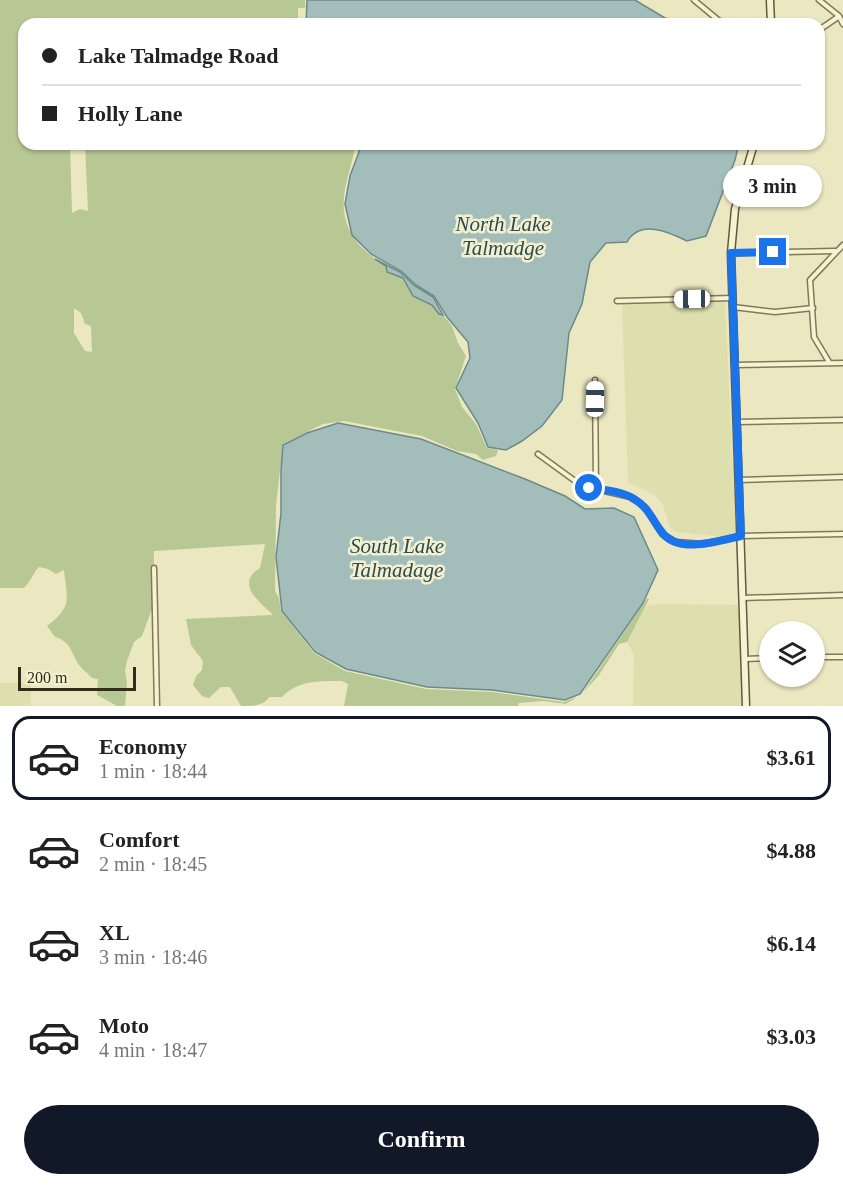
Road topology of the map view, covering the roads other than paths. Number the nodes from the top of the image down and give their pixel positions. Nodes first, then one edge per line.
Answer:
1 (694, 0) edge
2 (770, 0) edge
3 (819, 0) edge
4 (839, 16) junction
5 (716, 18) edge
6 (771, 18) edge
7 (843, 24) edge
8 (825, 26) edge
9 (752, 150) edge
10 (843, 245) edge
11 (836, 251) junction
12 (731, 253) junction
13 (733, 298) junction
14 (617, 301) dead end
15 (733, 307) junction
16 (813, 308) junction
17 (829, 362) junction
18 (843, 363) edge
19 (735, 364) junction
20 (595, 380) dead end
21 (843, 420) edge
22 (737, 422) junction
23 (538, 454) dead end
24 (843, 477) edge
25 (738, 480) junction
26 (596, 489) junction
27 (843, 534) edge
28 (741, 536) junction
29 (154, 568) dead end
30 (843, 595) edge
31 (742, 598) junction
32 (825, 657) edge
33 (843, 657) edge
34 (759, 658) edge
35 (745, 659) junction
36 (157, 706) edge
37 (746, 706) edge

1 - 5 street
2 - 6 main road
3 - 4 street
4 - 7 street
4 - 8 street
9 - 12 main road
10 - 11 street
11 - 12 street
11 - 16 street
12 - 13 main road
13 - 14 street
13 - 15 main road
15 - 16 street
15 - 19 main road
16 - 17 street
17 - 18 street
17 - 19 street
19 - 22 main road
20 - 26 street
21 - 22 street
22 - 25 main road
23 - 26 street
24 - 25 street
25 - 28 main road
26 - 28 street
27 - 28 street
28 - 31 main road
29 - 36 street
30 - 31 street
31 - 35 main road
32 - 33 street
34 - 35 street
35 - 37 main road

